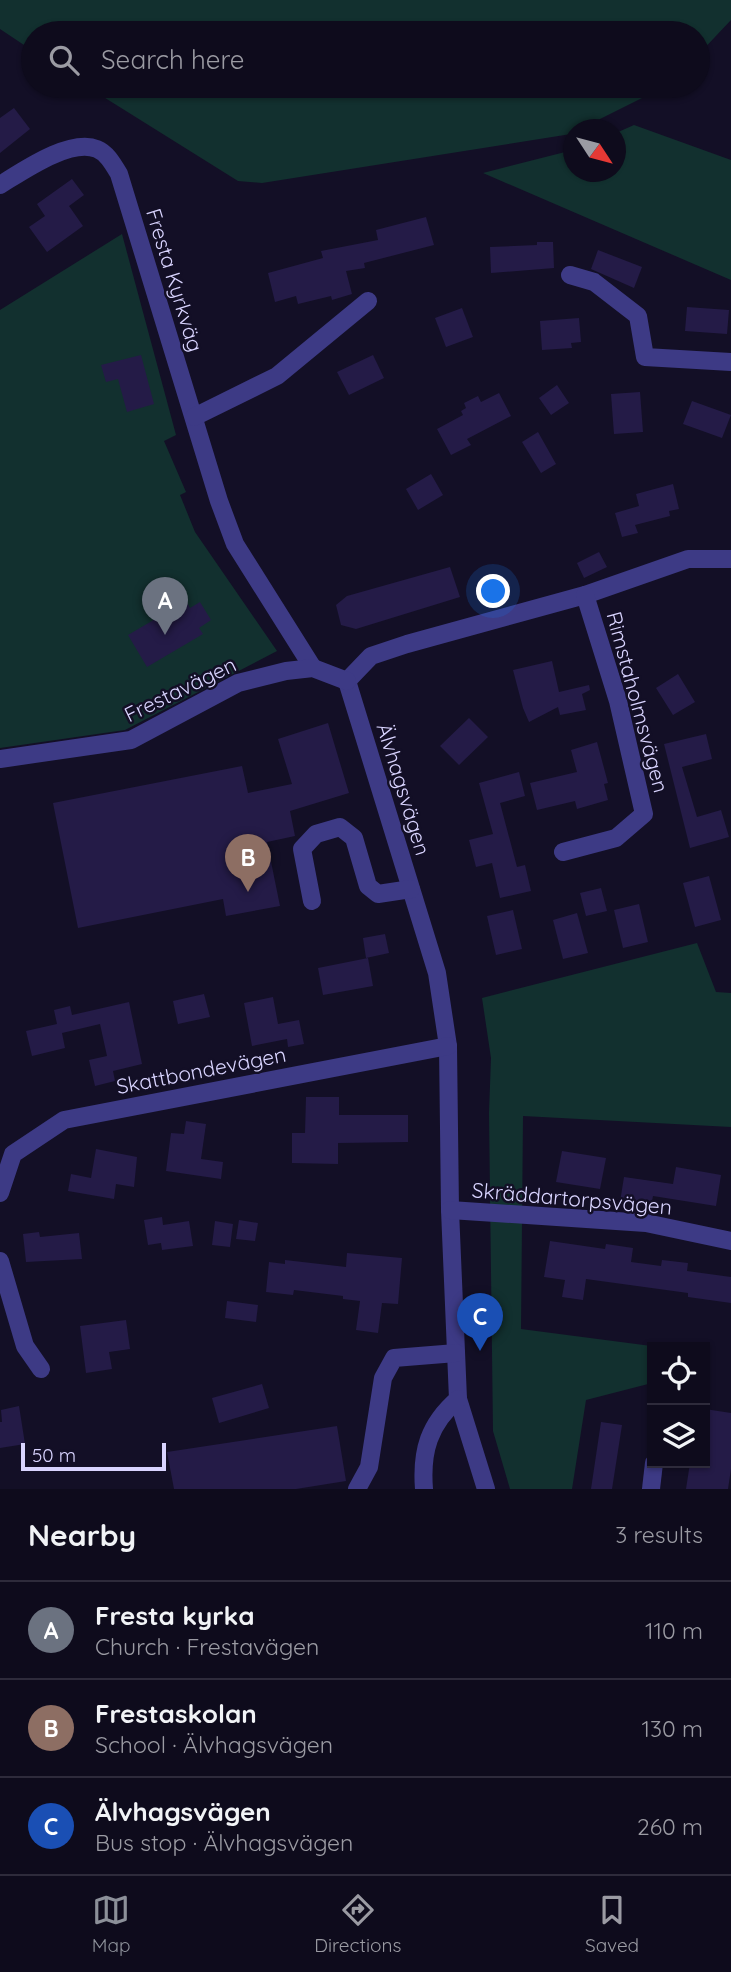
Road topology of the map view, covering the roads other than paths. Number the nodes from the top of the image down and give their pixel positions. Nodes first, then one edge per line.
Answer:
1 (0, 185) edge
2 (570, 275) dead end
3 (368, 301) dead end
4 (731, 362) edge
5 (194, 417) junction
6 (731, 559) edge
7 (585, 595) junction
8 (313, 668) junction
9 (347, 681) junction
10 (0, 759) edge
11 (563, 852) dead end
12 (411, 889) junction
13 (312, 901) dead end
14 (448, 1046) junction
15 (0, 1193) edge
16 (450, 1210) junction
17 (731, 1241) edge
18 (0, 1261) edge
19 (456, 1353) junction
20 (41, 1369) dead end
21 (458, 1399) junction
22 (653, 1468) edge
23 (357, 1489) edge
24 (424, 1489) edge
25 (486, 1489) edge
26 (651, 1489) edge

1 - 5 street, Fresta Kyrkväg
2 - 4 street
3 - 5 street
5 - 8 street, Fresta Kyrkväg
6 - 7 street
7 - 9 street
7 - 11 street, Rimstaholmsvägen
8 - 9 street, Frestavägen
8 - 10 street, Frestavägen
9 - 12 street, Älvhagsvägen
12 - 13 street
12 - 14 street, Älvhagsvägen
14 - 15 street, Skattbondevägen
14 - 16 street, Älvhagsvägen
16 - 17 street, Skräddartorpsvägen
16 - 19 street, Älvhagsvägen
18 - 20 street
19 - 21 street, Älvhagsvägen
19 - 23 street
21 - 24 street
21 - 25 street, Älvhagsvägen
22 - 26 street

